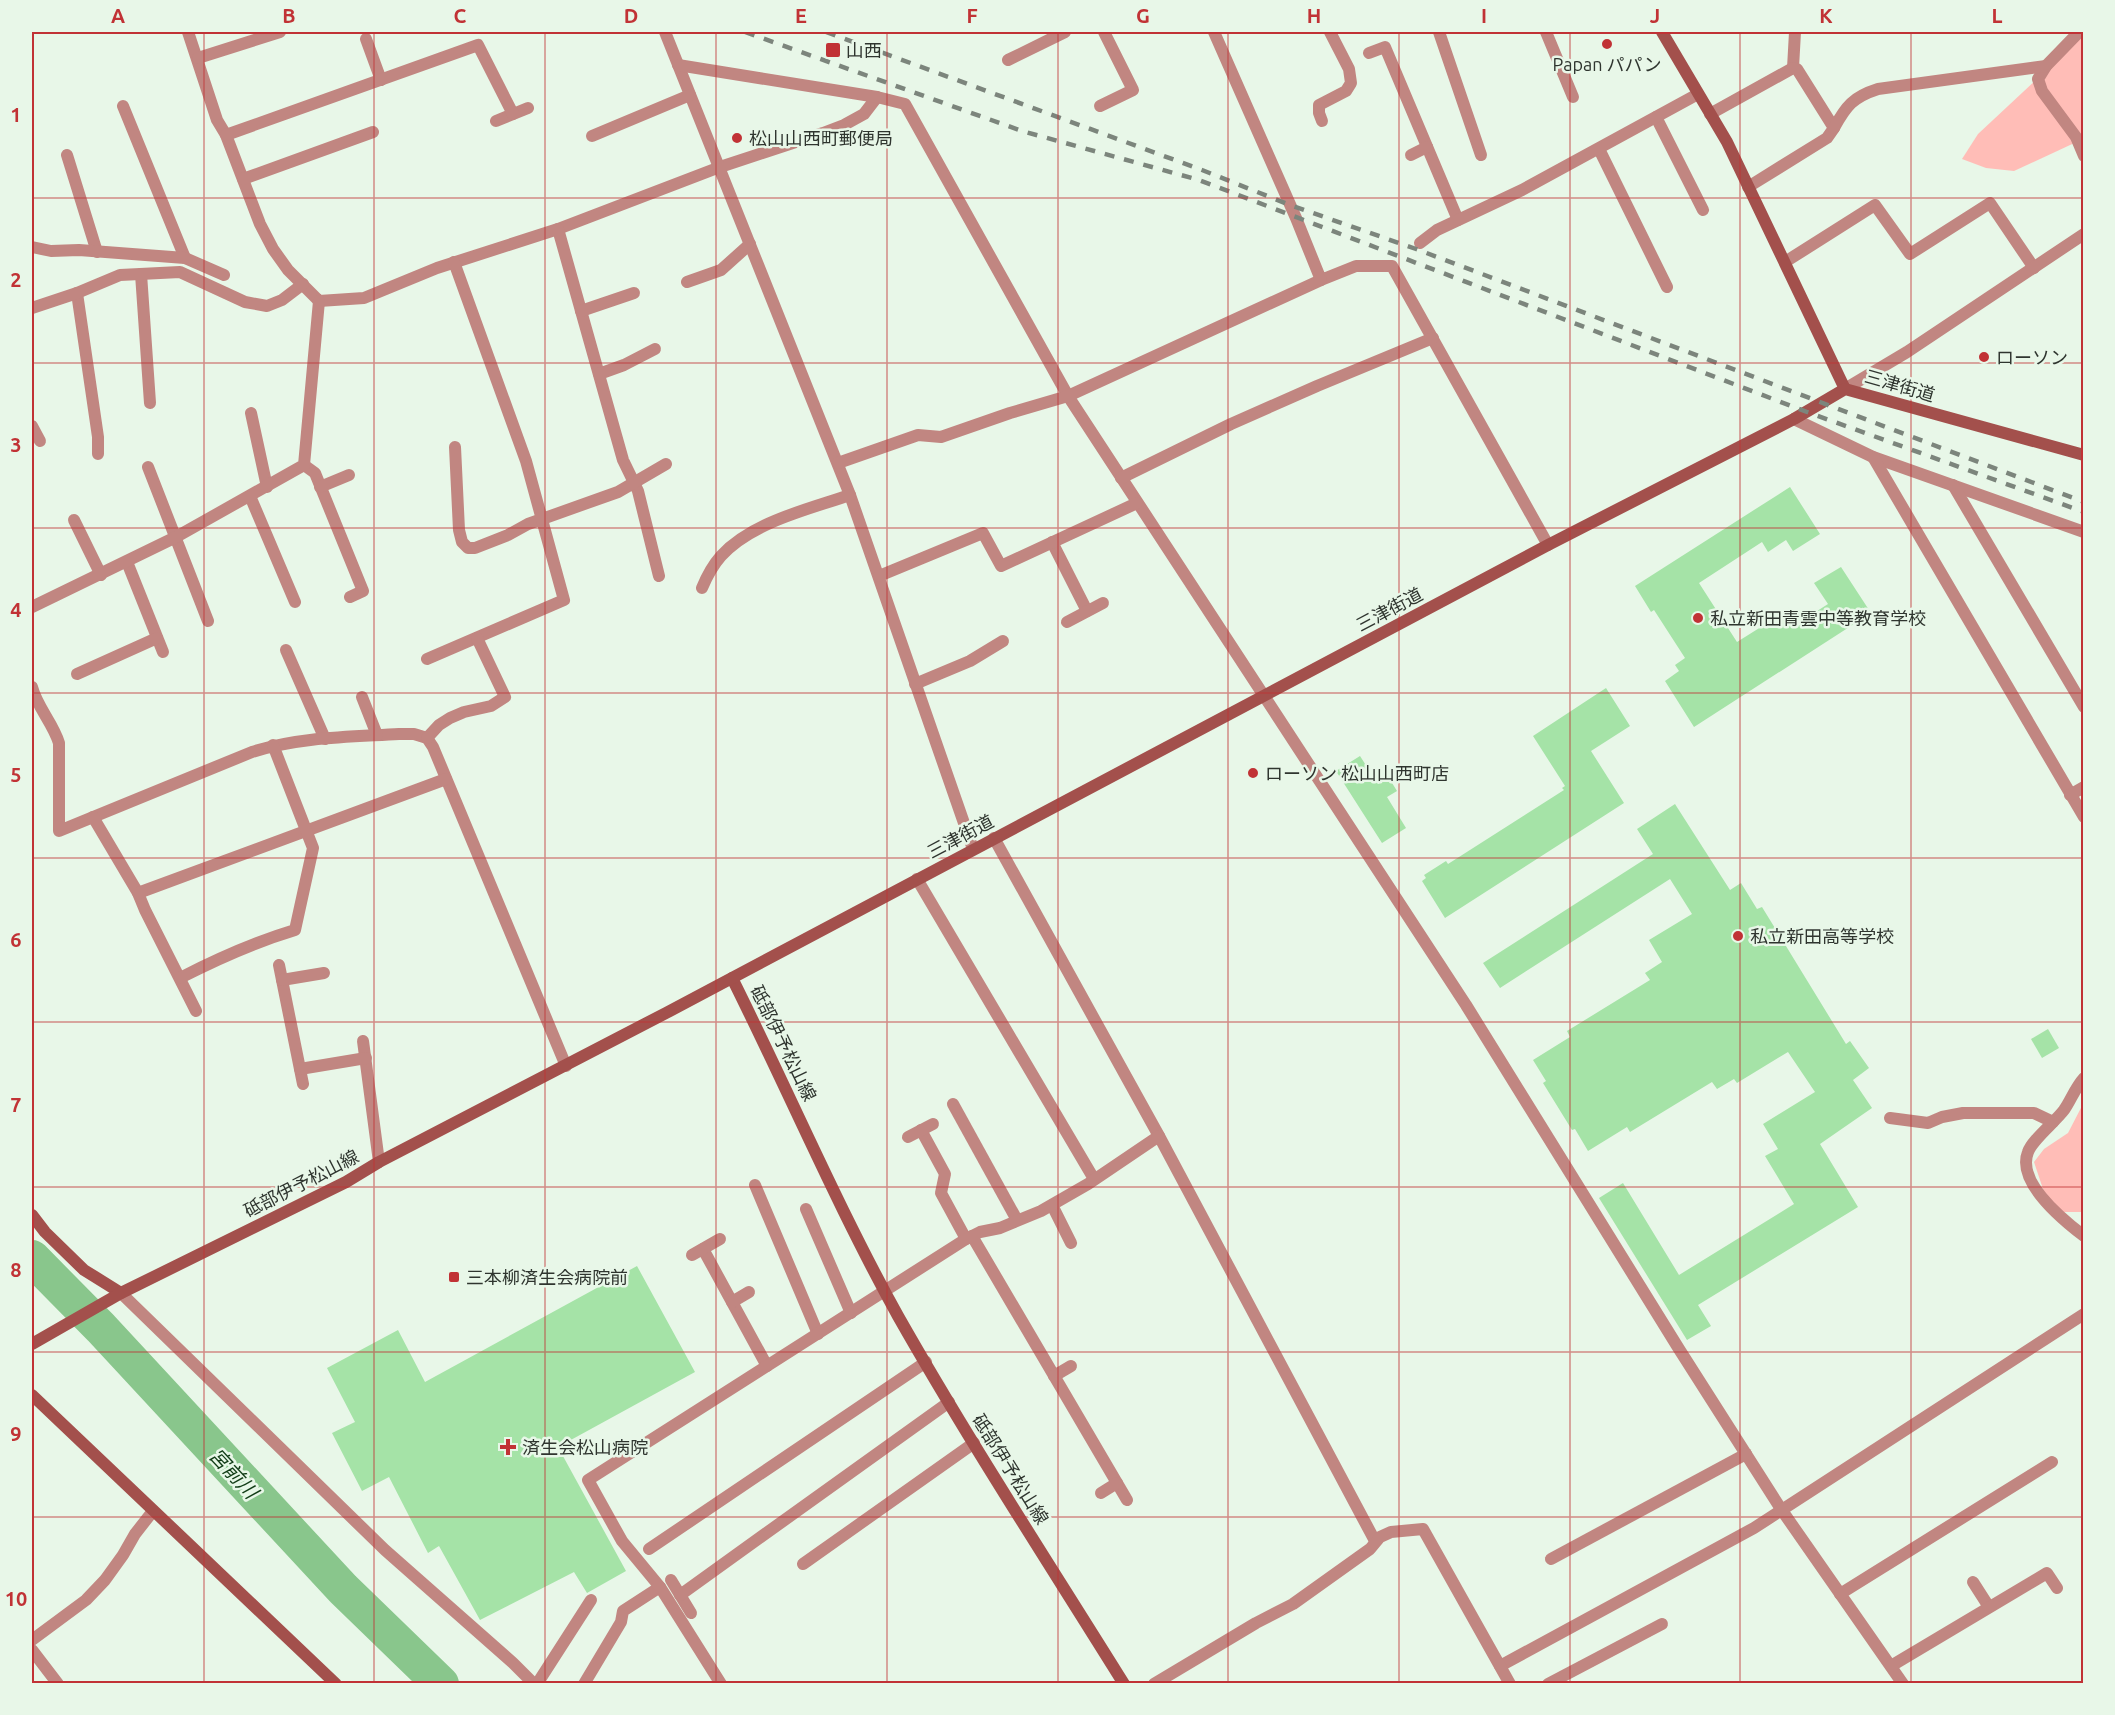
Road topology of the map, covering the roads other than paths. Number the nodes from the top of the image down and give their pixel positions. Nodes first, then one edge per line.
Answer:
1 (188, 32) edge
2 (280, 32) edge
3 (665, 32) edge
4 (1065, 32) edge
5 (1104, 32) edge
6 (1214, 32) edge
7 (1330, 32) edge
8 (1440, 32) edge
9 (1546, 32) edge
10 (1662, 32) edge
11 (1795, 32) edge
12 (2079, 32) edge
13 (366, 39) dead end
14 (1370, 53) dead end
15 (198, 58) junction
16 (1008, 60) dead end
17 (678, 65) junction
18 (2046, 66) junction
19 (1793, 68) junction
20 (381, 80) junction
21 (1698, 94) junction
22 (690, 95) junction
23 (877, 97) junction
24 (1573, 97) dead end
25 (123, 106) dead end
26 (1100, 106) dead end
27 (528, 108) dead end
28 (513, 114) junction
29 (1710, 114) junction
30 (1656, 117) junction
31 (496, 121) dead end
32 (1322, 121) dead end
33 (1834, 128) junction
34 (373, 132) dead end
35 (226, 135) junction
36 (592, 136) dead end
37 (1427, 147) junction
38 (1599, 148) junction
39 (67, 155) dead end
40 (1411, 155) dead end
41 (1481, 155) dead end
42 (2084, 156) edge
43 (720, 167) junction
44 (243, 179) junction
45 (1748, 187) junction
46 (1703, 210) dead end
47 (1458, 220) junction
48 (558, 229) junction
49 (2084, 234) edge
50 (1420, 243) dead end
51 (750, 244) junction
52 (32, 247) edge
53 (97, 252) junction
54 (185, 258) junction
55 (454, 262) junction
56 (1785, 262) junction
57 (2034, 268) junction
58 (141, 274) junction
59 (225, 275) dead end
60 (1322, 280) junction
61 (687, 282) dead end
62 (303, 284) junction
63 (1667, 287) dead end
64 (634, 292) dead end
65 (77, 293) junction
66 (319, 301) junction
67 (32, 308) edge
68 (581, 310) junction
69 (1433, 338) junction
70 (655, 349) dead end
71 (599, 374) junction
72 (1845, 389) junction
73 (1068, 396) junction
74 (150, 403) dead end
75 (251, 413) dead end
76 (1794, 419) junction
77 (32, 426) edge
78 (40, 441) dead end
79 (454, 447) dead end
80 (98, 454) dead end
81 (2084, 455) edge
82 (1873, 457) junction
83 (838, 463) junction
84 (666, 464) dead end
85 (304, 465) junction
86 (148, 467) dead end
87 (349, 475) dead end
88 (1121, 478) junction
89 (634, 482) junction
90 (1953, 485) junction
91 (320, 486) junction
92 (267, 487) junction
93 (850, 495) junction
94 (250, 496) junction
95 (1137, 503) junction
96 (542, 519) junction
97 (75, 520) dead end
98 (2084, 532) edge
99 (176, 537) junction
100 (1052, 542) junction
101 (1548, 545) junction
102 (127, 562) junction
103 (101, 575) junction
104 (660, 576) dead end
105 (879, 576) junction
106 (702, 588) dead end
107 (350, 597) dead end
108 (295, 602) dead end
109 (1103, 603) dead end
110 (32, 607) edge
111 (1087, 611) junction
112 (208, 621) dead end
113 (1067, 622) dead end
114 (157, 638) junction
115 (477, 638) junction
116 (1003, 641) dead end
117 (286, 650) dead end
118 (163, 652) dead end
119 (427, 659) dead end
120 (77, 674) dead end
121 (915, 684) junction
122 (32, 687) edge
123 (1262, 696) junction
124 (363, 697) dead end
125 (2084, 707) edge
126 (377, 735) junction
127 (427, 738) junction
128 (325, 739) junction
129 (273, 745) junction
130 (446, 778) junction
131 (2084, 787) edge
132 (2070, 795) junction
133 (93, 817) junction
134 (2084, 817) edge
135 (306, 830) junction
136 (994, 838) junction
137 (973, 849) junction
138 (917, 879) junction
139 (138, 892) junction
140 (279, 966) dead end
141 (324, 973) dead end
142 (180, 978) junction
143 (732, 978) junction
144 (282, 980) junction
145 (196, 1011) dead end
146 (363, 1041) dead end
147 (366, 1058) junction
148 (566, 1066) junction
149 (300, 1069) junction
150 (2084, 1078) edge
151 (303, 1084) dead end
152 (952, 1104) dead end
153 (1890, 1118) dead end
154 (2053, 1122) junction
155 (933, 1124) dead end
156 (921, 1130) junction
157 (1159, 1136) junction
158 (908, 1137) dead end
159 (379, 1162) junction
160 (1094, 1179) junction
161 (755, 1185) dead end
162 (1052, 1205) junction
163 (806, 1209) dead end
164 (32, 1215) edge
165 (1017, 1220) junction
166 (2084, 1236) edge
167 (969, 1237) junction
168 (720, 1239) dead end
169 (1071, 1243) dead end
170 (885, 1291) junction
171 (749, 1292) dead end
172 (121, 1293) junction
173 (732, 1302) junction
174 (851, 1313) junction
175 (2084, 1314) edge
176 (818, 1334) junction
177 (32, 1344) edge
178 (926, 1362) junction
179 (767, 1366) junction
180 (1071, 1366) dead end
181 (1054, 1376) junction
182 (32, 1395) edge
183 (949, 1402) junction
184 (974, 1443) junction
185 (1746, 1454) junction
186 (2052, 1462) dead end
187 (1117, 1483) junction
188 (1101, 1492) dead end
189 (1127, 1500) dead end
190 (1781, 1509) junction
191 (153, 1511) junction
192 (1375, 1541) junction
193 (649, 1549) dead end
194 (1551, 1559) dead end
195 (803, 1564) dead end
196 (1973, 1582) dead end
197 (665, 1583) junction
198 (2057, 1588) dead end
199 (1840, 1594) junction
200 (680, 1595) junction
201 (591, 1600) dead end
202 (1989, 1607) junction
203 (691, 1613) dead end
204 (1662, 1624) dead end
205 (32, 1640) edge
206 (32, 1650) edge
207 (1500, 1666) junction
208 (1891, 1666) junction
209 (58, 1683) edge
210 (336, 1683) edge
211 (535, 1683) edge
212 (584, 1683) edge
213 (721, 1683) edge
214 (1124, 1683) edge
215 (1154, 1683) edge
216 (1510, 1683) edge
217 (1548, 1683) edge
218 (1903, 1683) edge

1 - 15 street
2 - 15 street
3 - 17 street
4 - 16 street
5 - 26 street
6 - 60 street
7 - 32 street
8 - 41 street
9 - 24 street
10 - 21 street
11 - 19 street
12 - 18 street
13 - 20 street
14 - 37 street
15 - 35 street
17 - 22 street
17 - 23 street
18 - 33 street
18 - 42 street
19 - 29 street
19 - 33 street
20 - 28 street
20 - 35 street
21 - 29 street
21 - 30 street
22 - 36 street
22 - 43 street
23 - 43 street
23 - 73 street
25 - 54 street
27 - 28 street
28 - 31 street
29 - 45 street
30 - 38 street
30 - 46 street
33 - 45 street
34 - 44 street
35 - 44 street
37 - 40 street
37 - 47 street
38 - 47 street
38 - 63 street
39 - 53 street
43 - 48 street
43 - 51 street
44 - 62 street
45 - 56 street
47 - 50 street
48 - 55 street
48 - 68 street
49 - 57 street
51 - 61 street
51 - 83 street
52 - 53 street
53 - 54 street
54 - 59 street
55 - 66 street
55 - 96 street
56 - 57 street
56 - 72 street
57 - 72 street
58 - 62 street
58 - 65 street
58 - 74 street
60 - 69 street
60 - 73 street
62 - 66 street
64 - 68 street
65 - 67 street
65 - 80 street
66 - 85 street
68 - 71 street
69 - 88 street
69 - 101 street
70 - 71 street
71 - 89 street
72 - 76 street, 三津街道
72 - 81 street, 三津街道
73 - 83 street
73 - 88 street
75 - 92 street
76 - 82 street
76 - 101 street, 三津街道
77 - 78 street
79 - 96 street
82 - 90 street
82 - 132 street
83 - 93 street
84 - 89 street
85 - 91 street
85 - 92 street
86 - 99 street
87 - 91 street
88 - 95 street
89 - 96 street
89 - 104 street
90 - 98 street
90 - 125 street
91 - 107 street
92 - 94 street
93 - 105 street
93 - 106 street
94 - 99 street
94 - 108 street
95 - 100 street
95 - 123 street
96 - 115 street
97 - 103 street
99 - 102 street
99 - 112 street
100 - 105 street
100 - 111 street
101 - 123 street, 三津街道
102 - 103 street
102 - 114 street
103 - 110 street
105 - 121 street
109 - 111 street
111 - 113 street
114 - 118 street
114 - 120 street
115 - 119 street
115 - 127 street
116 - 121 street
117 - 128 street
121 - 137 street
122 - 133 street
123 - 136 street, 三津街道
123 - 185 street
124 - 126 street
126 - 127 street
126 - 128 street
127 - 130 street
128 - 129 street
129 - 133 street
129 - 135 street
130 - 135 street
130 - 148 street
131 - 132 street
132 - 134 street
133 - 139 street
135 - 139 street
135 - 142 street
136 - 137 street, 三津街道
136 - 157 street
137 - 138 street, 三津街道
138 - 143 street, 三津街道
138 - 160 street
139 - 142 street
140 - 144 street
141 - 144 street
142 - 145 street
143 - 148 street, 砥部伊予松山線
143 - 170 street, 砥部伊予松山線
144 - 149 street
146 - 147 street
147 - 149 street
147 - 159 street
148 - 159 street, 砥部伊予松山線
149 - 151 street
150 - 154 street
152 - 165 street
153 - 154 street
154 - 166 street
155 - 156 street
156 - 158 street
156 - 167 street
157 - 160 street
157 - 192 street
159 - 172 street, 砥部伊予松山線
160 - 162 street
161 - 176 street
162 - 165 street
162 - 169 street
163 - 174 street
164 - 172 street
165 - 167 street
167 - 170 street
167 - 181 street
168 - 173 street
170 - 174 street
170 - 178 street, 砥部伊予松山線
171 - 173 street
172 - 177 street, 砥部伊予松山線
172 - 211 street
173 - 179 street
174 - 176 street
175 - 190 street
176 - 179 street
178 - 183 street, 砥部伊予松山線
178 - 193 street
179 - 197 street
180 - 181 street
181 - 187 street
182 - 191 street
183 - 184 street, 砥部伊予松山線
183 - 200 street
184 - 195 street
184 - 214 street, 砥部伊予松山線
185 - 190 street
185 - 194 street
186 - 199 street
187 - 188 street
187 - 189 street
190 - 199 street
190 - 207 street
191 - 205 street
191 - 210 street
192 - 207 street
192 - 215 street
196 - 202 street
197 - 200 street
197 - 212 street
197 - 213 street
198 - 202 street
199 - 208 street
200 - 203 street
201 - 211 street
202 - 208 street
204 - 217 street
206 - 209 street
207 - 216 street
208 - 218 street

